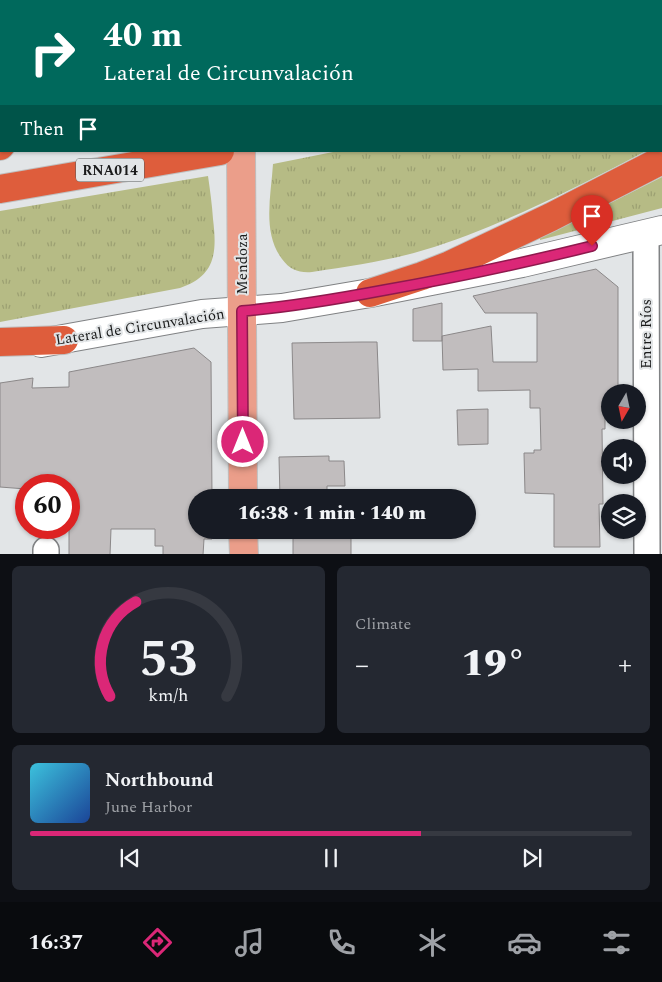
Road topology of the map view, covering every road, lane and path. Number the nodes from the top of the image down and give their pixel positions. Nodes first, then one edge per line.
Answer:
1 (214, 152) edge
2 (241, 152) edge
3 (662, 160) edge
4 (0, 189) edge
5 (654, 232) edge
6 (370, 293) junction
7 (242, 311) junction
8 (64, 340) junction
9 (0, 342) edge
10 (0, 349) edge
11 (243, 489) edge
12 (243, 539) edge
13 (244, 554) edge
14 (647, 554) edge

1 - 4 highway, RNA014
2 - 7 main road, Mendoza
3 - 6 highway
5 - 6 street, Lateral de Circunvalación
5 - 14 street, Entre Ríos
6 - 7 street, Lateral de Circunvalación
7 - 8 street, Lateral de Circunvalación
7 - 11 main road, Mendoza
8 - 9 highway
8 - 10 street, Lateral de Circunvalación
12 - 13 main road

